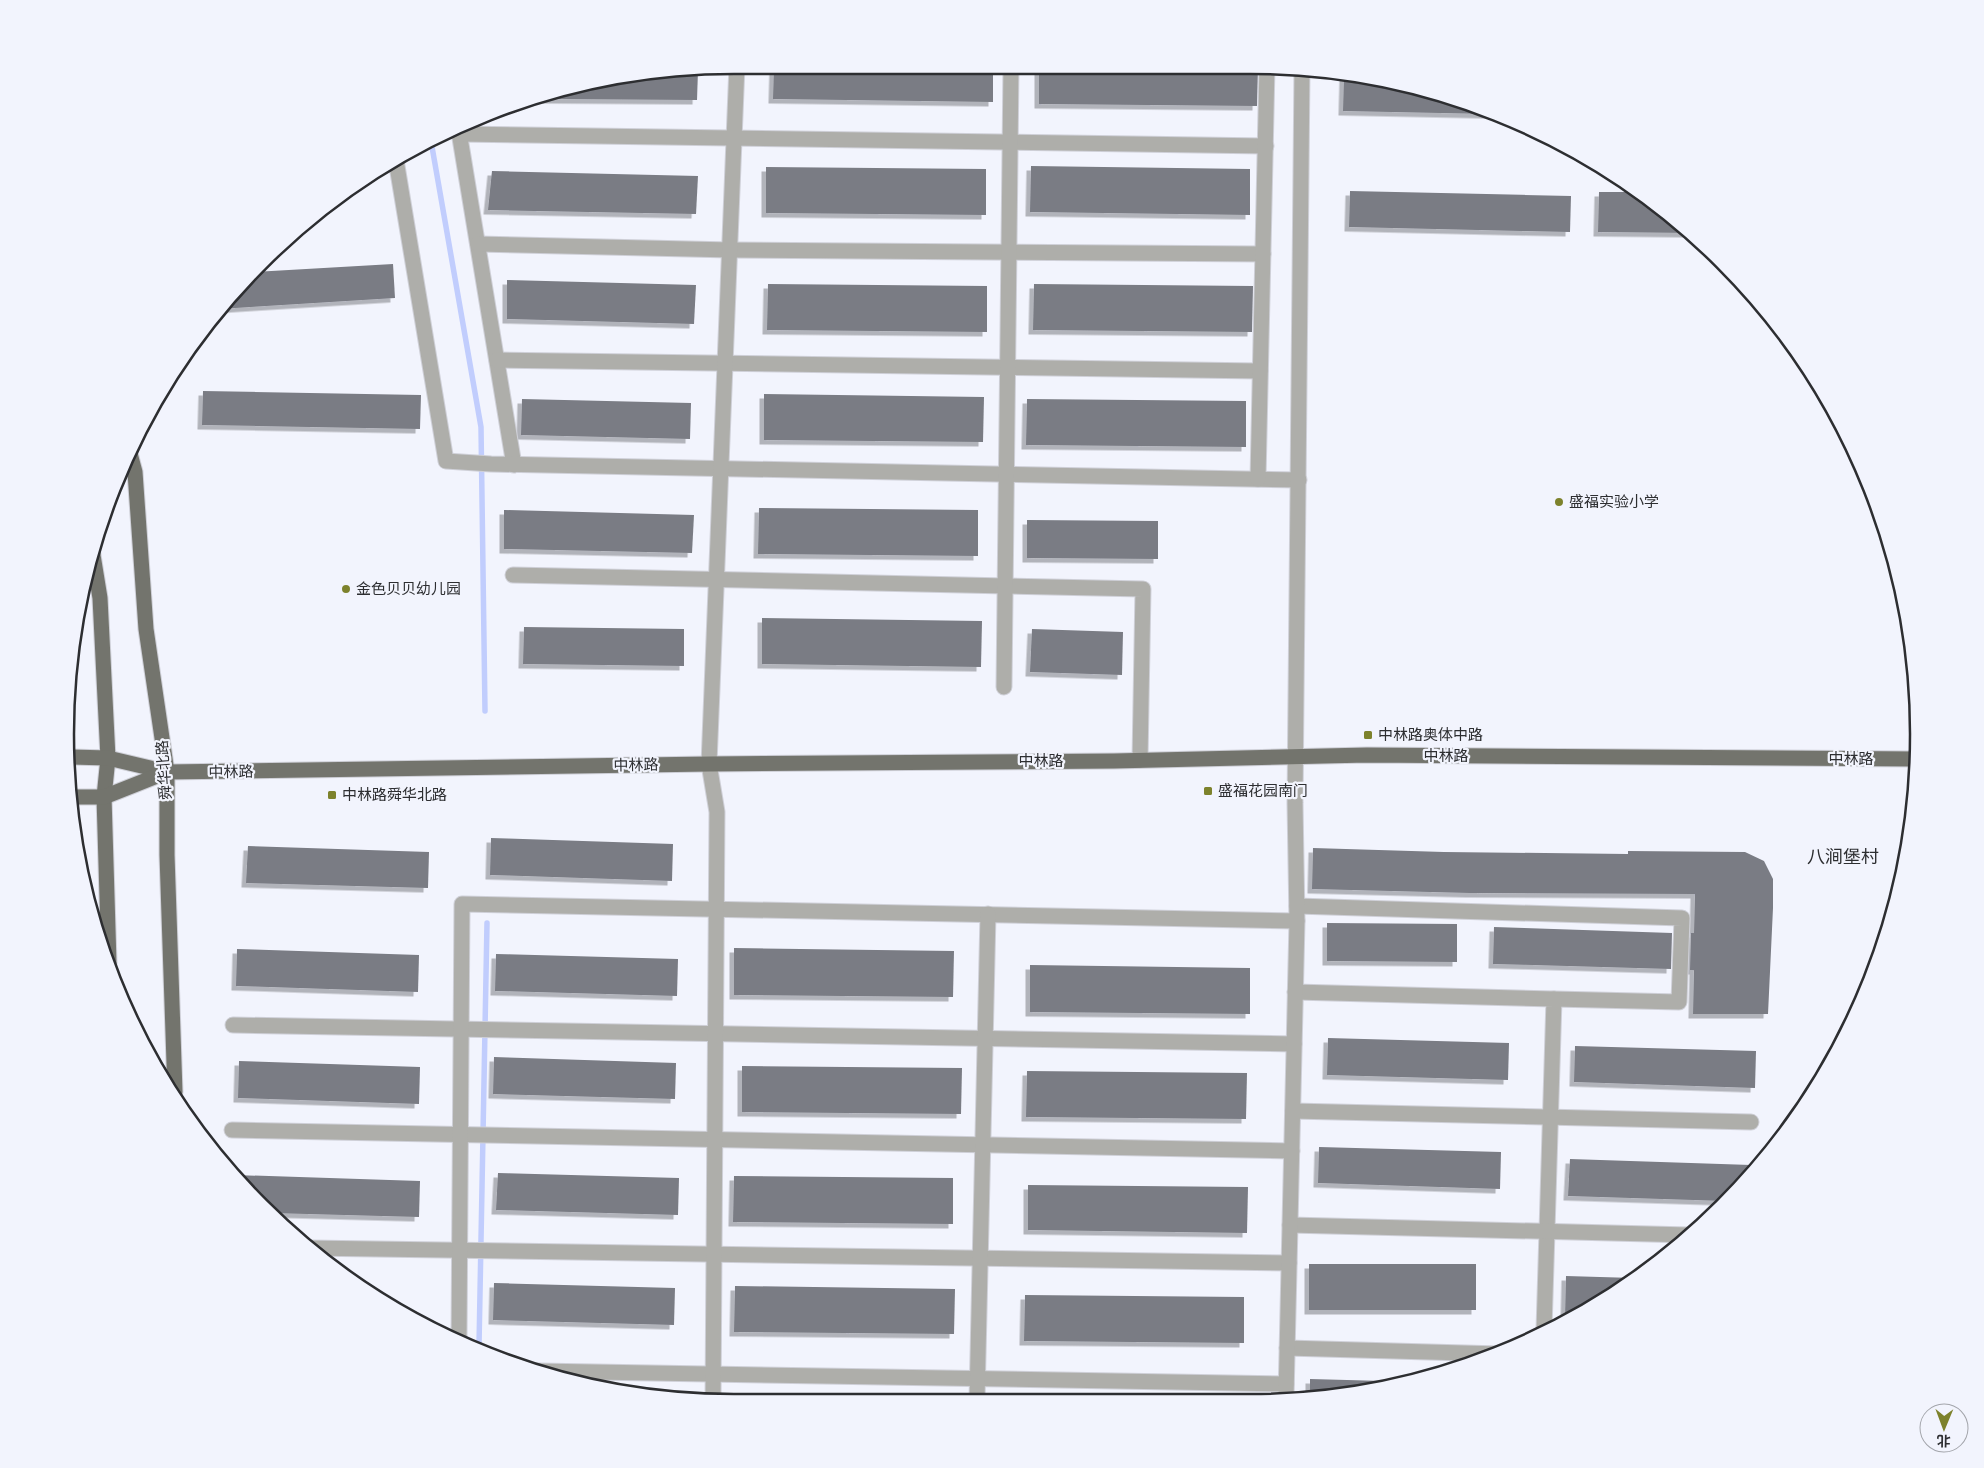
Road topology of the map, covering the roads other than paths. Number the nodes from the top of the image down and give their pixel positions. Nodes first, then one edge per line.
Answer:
1 (737, 74) edge
2 (1012, 74) edge
3 (1267, 74) edge
4 (1302, 76) edge
5 (467, 130) edge
6 (460, 134) edge
7 (735, 138) junction
8 (1010, 142) junction
9 (1266, 146) junction
10 (397, 166) edge
11 (478, 244) junction
12 (731, 250) junction
13 (1009, 252) junction
14 (1263, 254) junction
15 (497, 360) junction
16 (726, 363) junction
17 (1008, 367) junction
18 (1260, 371) junction
19 (133, 462) edge
20 (514, 465) junction
21 (722, 469) junction
22 (1006, 474) junction
23 (1258, 479) junction
24 (1299, 480) junction
25 (95, 567) edge
26 (513, 575) dead end
27 (717, 580) junction
28 (1005, 586) junction
29 (1004, 687) dead end
30 (75, 757) edge
31 (108, 758) junction
32 (1297, 758) junction
33 (1909, 759) edge
34 (1140, 760) junction
35 (710, 764) junction
36 (167, 772) junction
37 (77, 797) edge
38 (104, 797) junction
39 (717, 908) junction
40 (1297, 913) junction
41 (988, 914) junction
42 (107, 941) edge
43 (1295, 992) junction
44 (1554, 999) junction
45 (232, 1025) dead end
46 (468, 1030) junction
47 (716, 1034) junction
48 (985, 1038) junction
49 (1294, 1044) junction
50 (175, 1085) edge
51 (1293, 1111) junction
52 (1550, 1117) junction
53 (1751, 1122) dead end
54 (232, 1130) dead end
55 (467, 1135) junction
56 (715, 1140) junction
57 (983, 1145) junction
58 (1292, 1151) junction
59 (1290, 1225) junction
60 (1546, 1232) junction
61 (1679, 1235) edge
62 (320, 1248) edge
63 (465, 1250) junction
64 (714, 1254) junction
65 (980, 1258) junction
66 (1289, 1263) junction
67 (1544, 1325) edge
68 (459, 1334) edge
69 (1287, 1348) junction
70 (1477, 1353) edge
71 (561, 1371) edge
72 (713, 1374) junction
73 (978, 1379) junction
74 (1286, 1391) edge
75 (712, 1393) edge
76 (977, 1394) edge

1 - 7 street
2 - 8 street
3 - 9 street
4 - 24 street
5 - 7 street
6 - 11 street
7 - 8 street
7 - 12 street
8 - 9 street
8 - 13 street
9 - 14 street
10 - 20 street
11 - 12 street
11 - 15 street
12 - 13 street
12 - 16 street
13 - 14 street
13 - 17 street
14 - 18 street
15 - 16 street
15 - 20 street
16 - 17 street
16 - 21 street
17 - 18 street
17 - 22 street
18 - 23 street
19 - 36 main road, 舜华北路
20 - 21 street
21 - 22 street
21 - 27 street
22 - 23 street
22 - 28 street
23 - 24 street
24 - 32 street
25 - 31 main road
26 - 27 street
27 - 28 street
27 - 35 street
28 - 29 street
28 - 34 street
30 - 31 main road, 中林路
31 - 36 main road, 中林路
31 - 38 main road
32 - 33 main road, 中林路
32 - 34 main road, 中林路
32 - 40 street
34 - 35 main road, 中林路
35 - 36 main road, 中林路
35 - 39 street
36 - 38 main road, 中林路
36 - 50 main road, 舜华北路
37 - 38 main road, 中林路
38 - 42 main road
39 - 41 street
39 - 46 street
39 - 47 street
40 - 41 street
40 - 43 street
40 - 44 street
41 - 48 street
43 - 44 street
43 - 49 street
44 - 52 street
45 - 46 street
46 - 47 street
46 - 55 street
47 - 48 street
47 - 56 street
48 - 49 street
48 - 57 street
49 - 51 street
51 - 52 street
51 - 58 street
52 - 53 street
52 - 60 street
54 - 55 street
55 - 56 street
55 - 63 street
56 - 57 street
56 - 64 street
57 - 58 street
57 - 65 street
58 - 59 street
59 - 60 street
59 - 66 street
60 - 61 street
60 - 67 street
62 - 63 street
63 - 64 street
63 - 68 street
64 - 65 street
64 - 72 street
65 - 66 street
65 - 73 street
66 - 69 street
69 - 70 street
69 - 74 street
71 - 72 street
72 - 73 street
72 - 75 street
73 - 74 street
73 - 76 street

